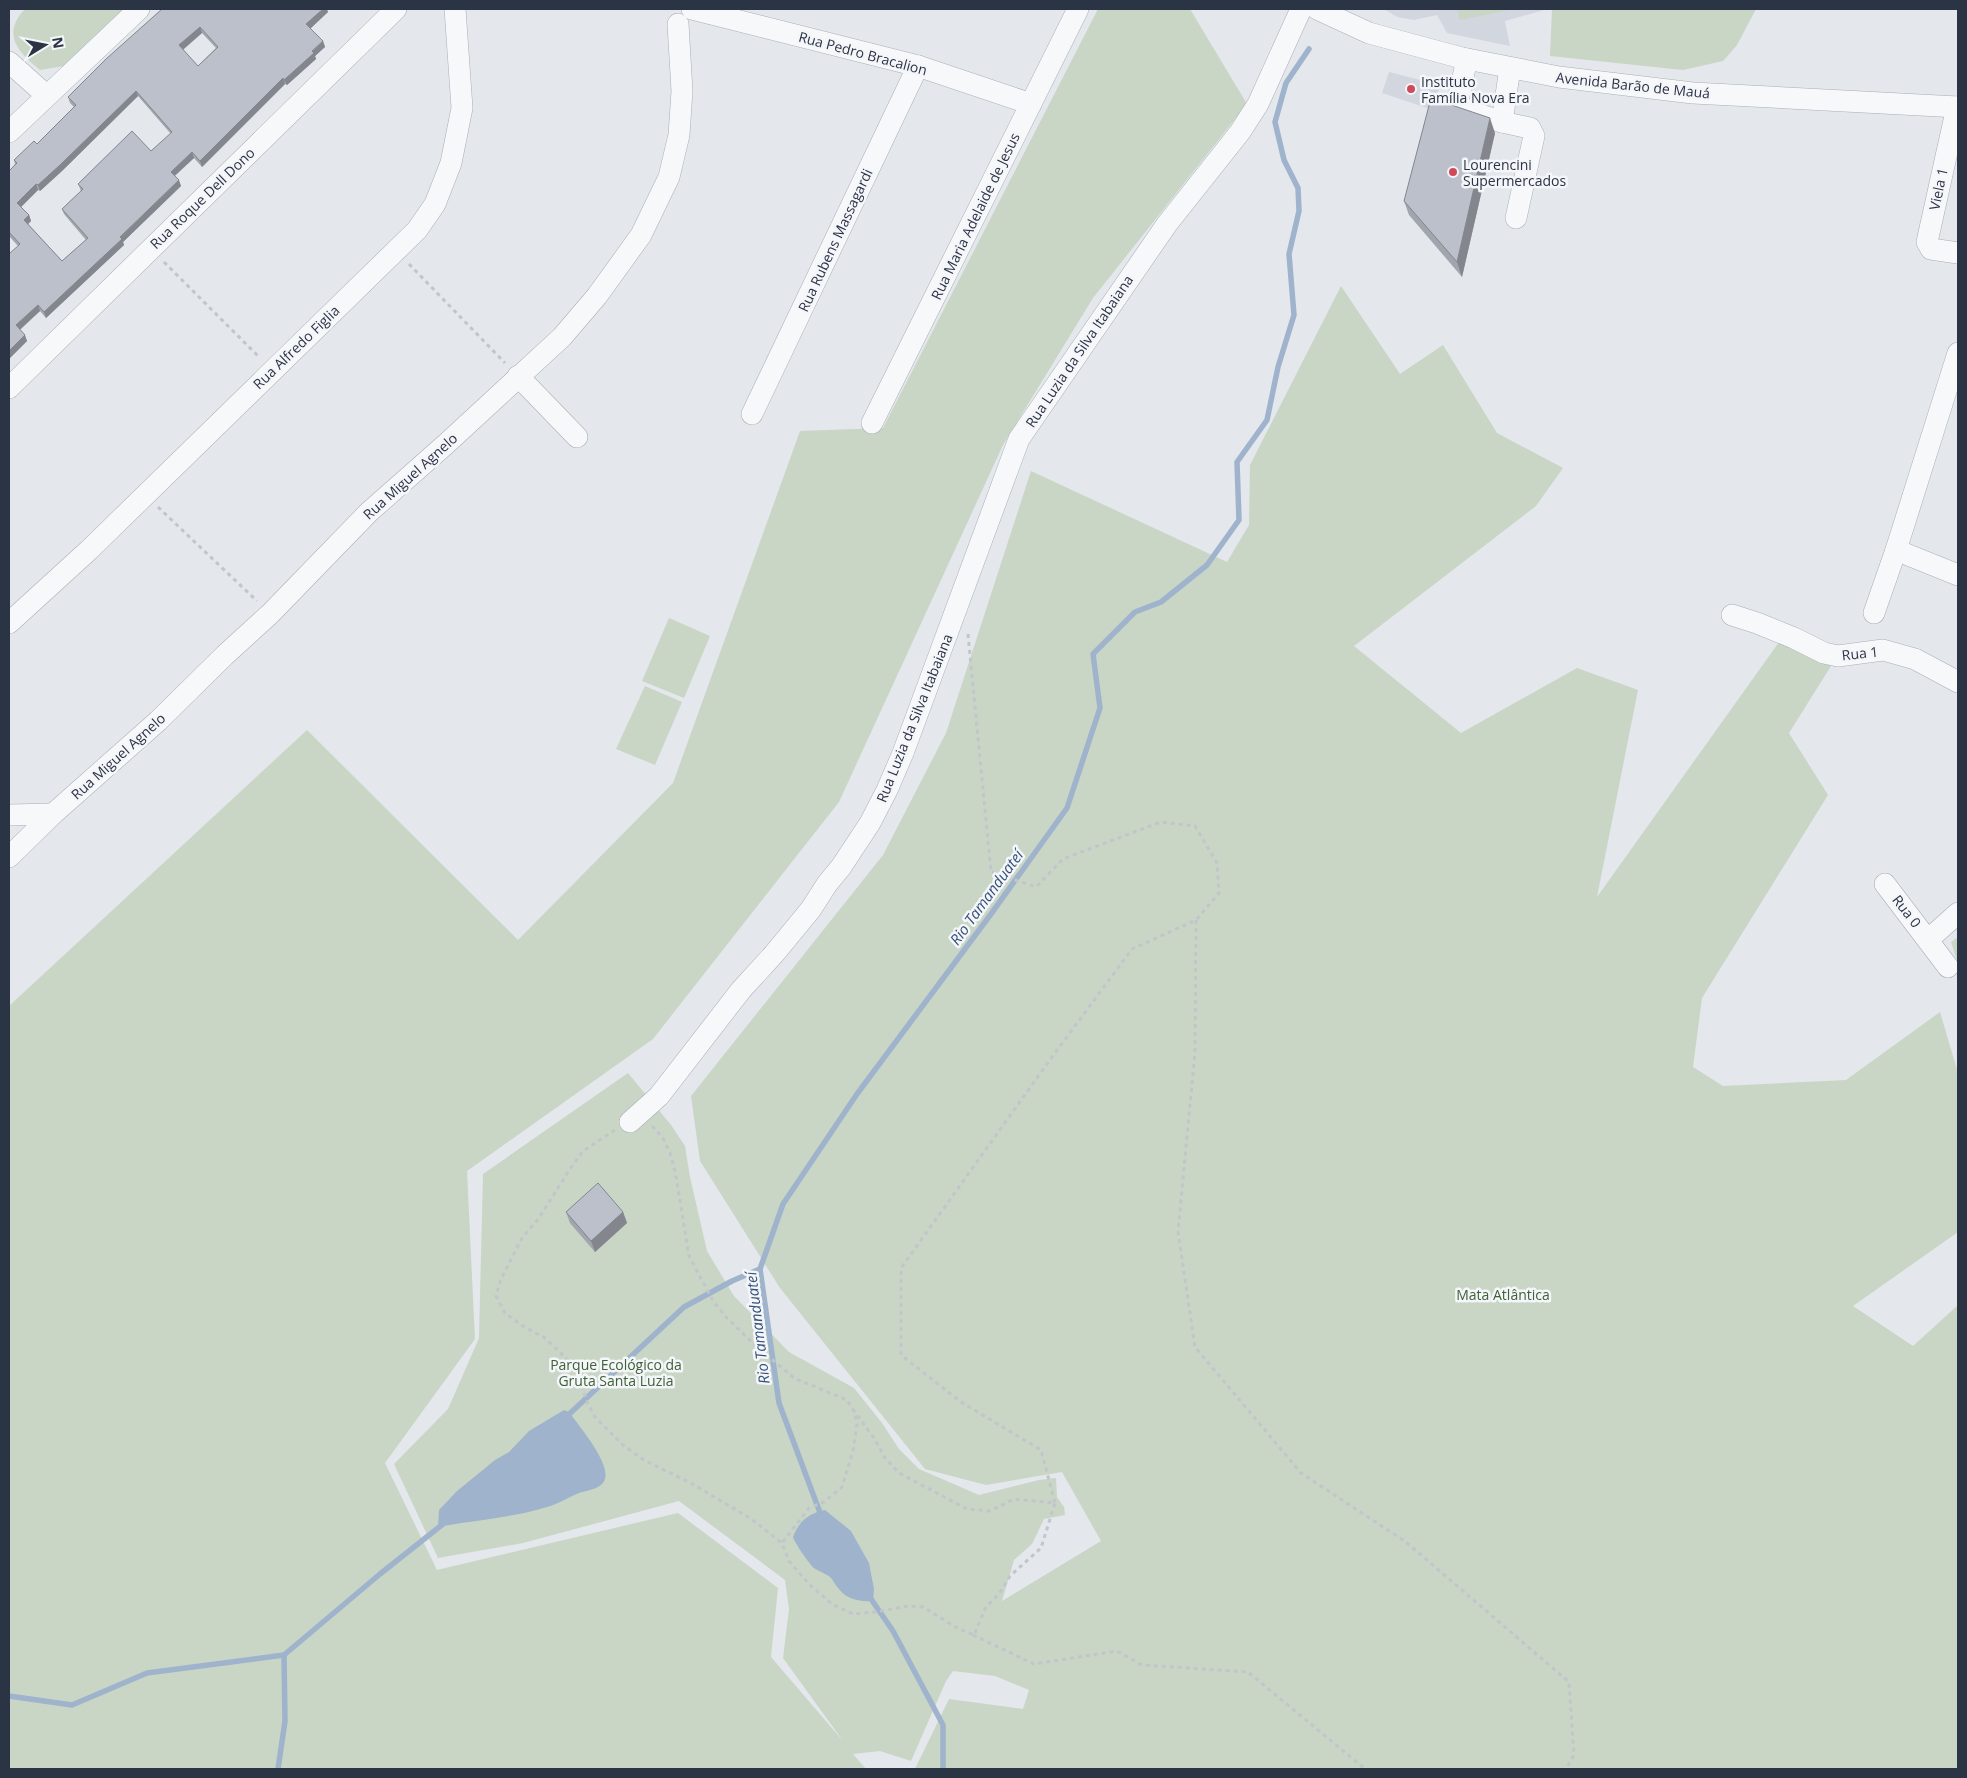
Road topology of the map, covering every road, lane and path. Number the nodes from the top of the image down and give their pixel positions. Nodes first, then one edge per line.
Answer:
1 (139, 9) edge
2 (396, 9) edge
3 (455, 9) edge
4 (1078, 9) edge
5 (1301, 9) edge
6 (1317, 9) edge
7 (683, 13) edge
8 (1357, 18) edge
9 (1467, 59) junction
10 (9, 62) edge
11 (918, 66) junction
12 (1510, 68) junction
13 (46, 95) junction
14 (1031, 104) junction
15 (1958, 107) edge
16 (1502, 122) junction
17 (9, 132) edge
18 (1516, 218) dead end
19 (151, 249) junction
20 (396, 251) junction
21 (1958, 253) edge
22 (1958, 353) edge
23 (272, 370) junction
24 (518, 376) junction
25 (9, 388) edge
26 (752, 414) dead end
27 (872, 423) dead end
28 (577, 437) dead end
29 (145, 495) junction
30 (1896, 550) junction
31 (1958, 575) edge
32 (1874, 613) dead end
33 (270, 614) junction
34 (1732, 615) dead end
35 (9, 623) edge
36 (968, 631) dead end
37 (1958, 682) edge
38 (54, 814) junction
39 (9, 815) edge
40 (9, 857) edge
41 (1885, 884) dead end
42 (1958, 913) edge
43 (1196, 920) junction
44 (1929, 939) junction
45 (1948, 967) dead end
46 (630, 1122) junction
47 (854, 1411) junction
48 (1055, 1503) junction
49 (782, 1544) junction
50 (968, 1632) junction
51 (1364, 1769) edge
52 (1566, 1769) edge

1 - 13 street
2 - 19 street, Rua Roque Dell Dono
3 - 20 street, Rua Alfredo Figlia
4 - 14 street, Rua Maria Adelaide de Jesus
5 - 46 street, Rua Luzia da Silva Itabaiana
6 - 8 street, Avenida Barão de Mauá
7 - 11 street, Rua Pedro Bracalion
7 - 24 street, Rua Miguel Agnelo
8 - 9 street, Avenida Barão de Mauá
9 - 12 street, Avenida Barão de Mauá
9 - 16 street
10 - 13 street
11 - 14 street, Rua Pedro Bracalion
11 - 26 street, Rua Rubens Massagardi
12 - 15 street, Avenida Barão de Mauá
12 - 16 street
13 - 17 street
14 - 27 street, Rua Maria Adelaide de Jesus
15 - 21 street, Viela 1
16 - 18 street
19 - 23 path
19 - 25 street, Rua Roque Dell Dono
20 - 23 street, Rua Alfredo Figlia
20 - 24 path
22 - 30 street
23 - 29 street, Rua Alfredo Figlia
24 - 28 street
24 - 33 street, Rua Miguel Agnelo
29 - 33 path
29 - 35 street, Rua Alfredo Figlia
30 - 31 street
30 - 32 street
33 - 38 street, Rua Miguel Agnelo
34 - 37 street, Rua 1
36 - 43 path
38 - 39 street
38 - 40 street, Rua Miguel Agnelo
41 - 44 street, Rua 0
42 - 44 street, Rua 0
43 - 48 path
43 - 52 path
44 - 45 street, Rua 0
46 - 47 path
46 - 49 path
47 - 48 path
47 - 49 path
48 - 50 path
49 - 50 path
50 - 51 path

